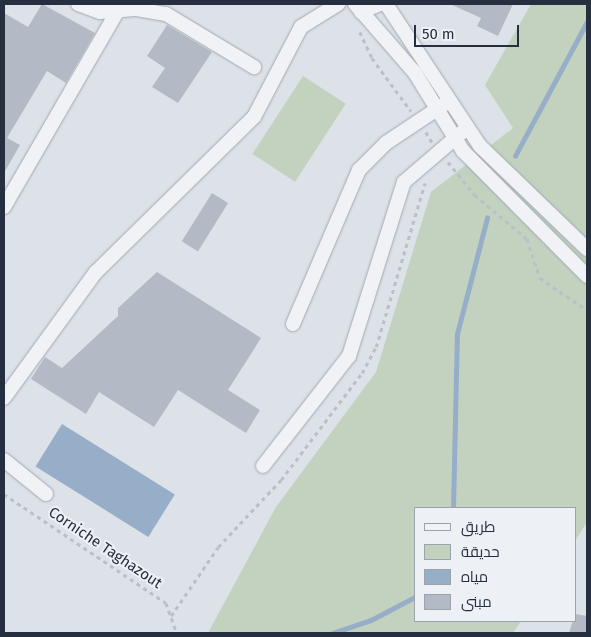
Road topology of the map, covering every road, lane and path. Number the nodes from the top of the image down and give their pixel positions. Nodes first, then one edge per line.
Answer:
1 (78, 4) edge
2 (338, 4) edge
3 (380, 4) edge
4 (386, 4) edge
5 (358, 8) edge
6 (117, 12) junction
7 (254, 67) dead end
8 (450, 101) junction
9 (435, 110) junction
10 (467, 128) junction
11 (454, 138) junction
12 (4, 207) edge
13 (587, 250) edge
14 (587, 276) edge
15 (293, 324) dead end
16 (4, 398) edge
17 (4, 460) edge
18 (263, 466) dead end
19 (4, 494) edge
20 (46, 494) dead end
21 (177, 633) edge

1 - 6 street
2 - 16 street
3 - 5 street
4 - 8 street
5 - 9 street
6 - 7 street
6 - 12 street
8 - 9 street
8 - 10 street
9 - 11 street
9 - 15 street
10 - 11 street
10 - 13 street
11 - 14 street
11 - 18 street
17 - 20 street
19 - 21 path, Corniche Taghazout

